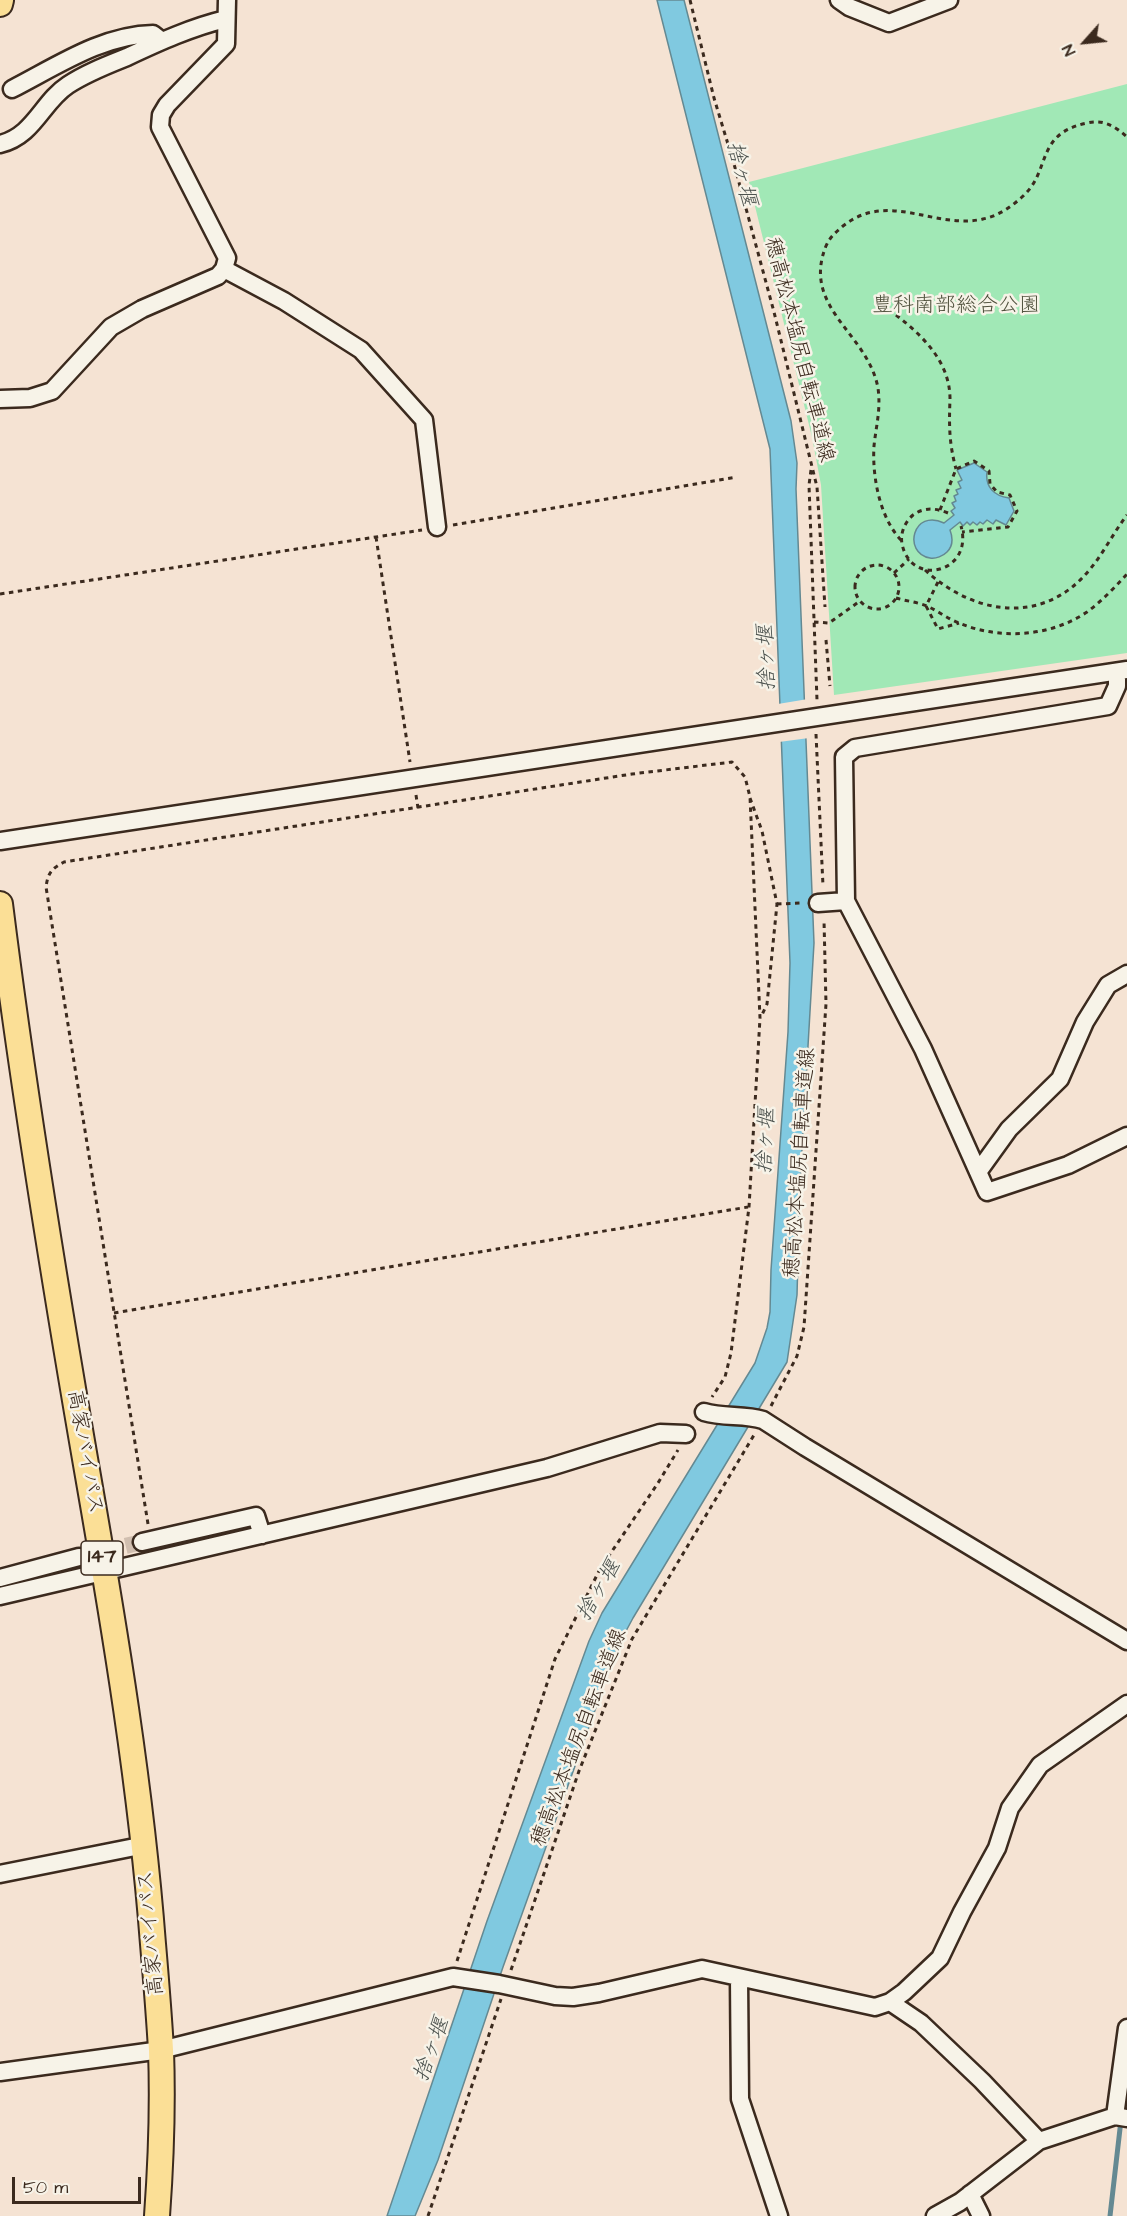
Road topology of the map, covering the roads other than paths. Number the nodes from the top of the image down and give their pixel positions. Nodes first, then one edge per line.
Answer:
1 (227, 0) edge
2 (839, 0) edge
3 (949, 0) edge
4 (226, 19) junction
5 (162, 41) junction
6 (12, 88) dead end
7 (0, 144) edge
8 (224, 269) junction
9 (0, 399) edge
10 (437, 527) road end
11 (1122, 671) edge
12 (0, 841) edge
13 (846, 901) junction
14 (0, 904) edge
15 (821, 908) road end
16 (1127, 974) edge
17 (1127, 1137) edge
18 (978, 1172) junction
19 (712, 1414) road end
20 (686, 1434) road end
21 (262, 1534) junction
22 (146, 1541) tunnel mouth
23 (80, 1557) tunnel mouth
24 (105, 1571) junction
25 (0, 1578) edge
26 (0, 1596) edge
27 (1127, 1641) edge
28 (1127, 1704) edge
29 (145, 1845) junction
30 (0, 1874) edge
31 (739, 1978) junction
32 (890, 2002) junction
33 (1127, 2028) edge
34 (161, 2050) junction
35 (0, 2072) edge
36 (1121, 2117) edge
37 (1039, 2141) junction
38 (970, 2194) junction
39 (157, 2216) edge
40 (779, 2216) edge
41 (935, 2216) edge
42 (981, 2216) edge

1 - 4 street
2 - 3 street
4 - 5 street
4 - 8 street
5 - 6 street
5 - 7 street
8 - 9 street
8 - 10 street
11 - 12 street
11 - 13 street
13 - 15 street
13 - 18 street
14 - 24 highway, 高家バイパス / 147
16 - 18 street
17 - 18 street
19 - 27 street
20 - 21 street
21 - 22 street
21 - 24 street
23 - 25 street
24 - 26 street
24 - 29 highway, 高家バイパス / 147
28 - 32 street
29 - 30 street
29 - 34 highway, 高家バイパス / 147
31 - 32 street
31 - 34 street
31 - 40 street
32 - 37 street
33 - 36 street
34 - 35 street
34 - 39 highway, 高家バイパス / 147
36 - 37 street
37 - 38 street
38 - 41 street
38 - 42 street

